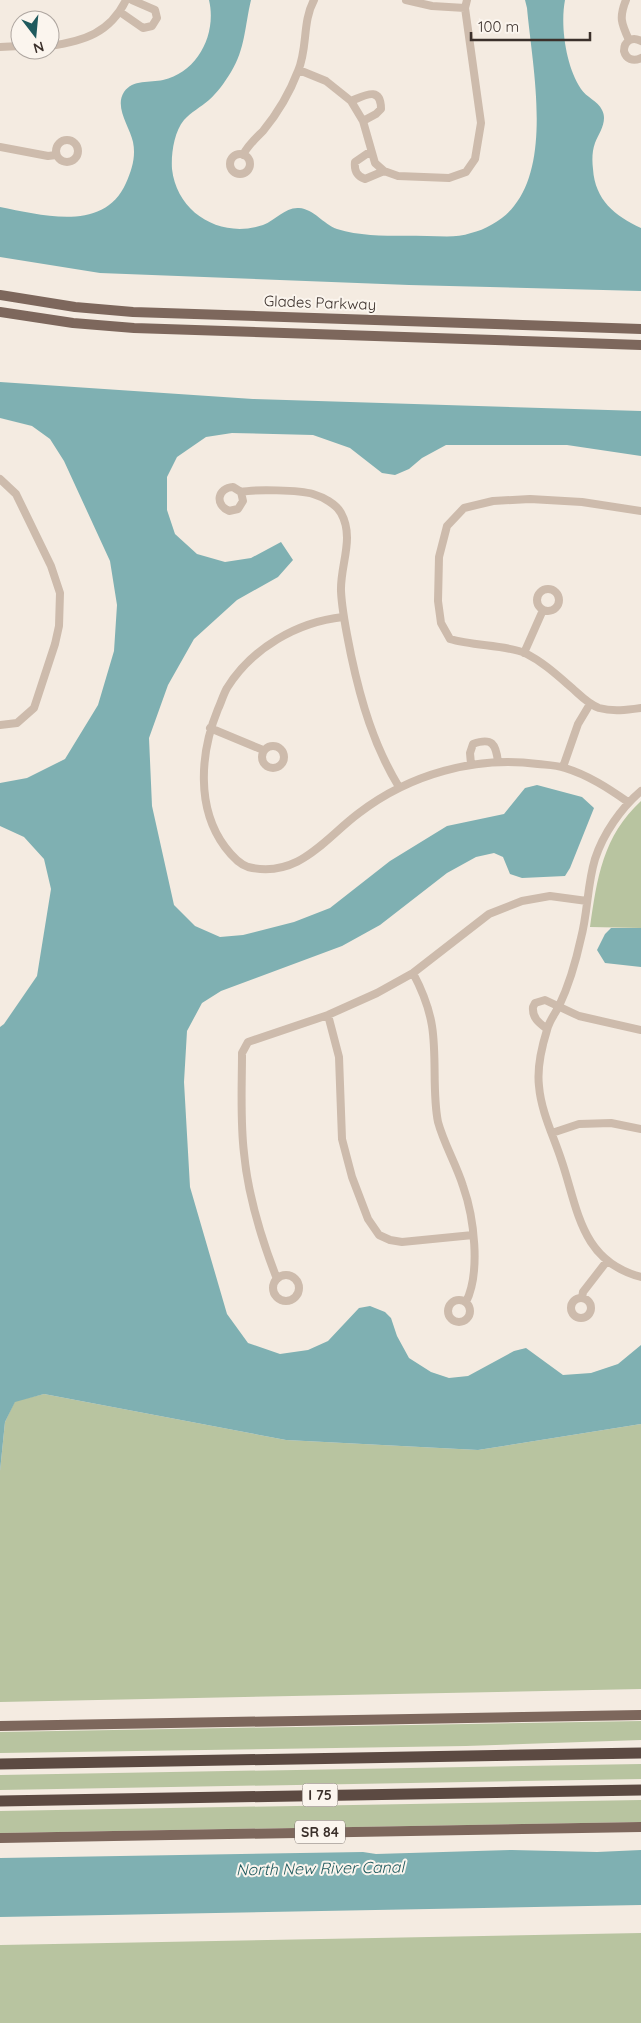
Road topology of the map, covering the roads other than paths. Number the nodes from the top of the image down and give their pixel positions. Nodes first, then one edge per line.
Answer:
1 (126, 0) edge
2 (132, 0) edge
3 (314, 0) edge
4 (406, 0) edge
5 (626, 0) edge
6 (466, 4) edge
7 (120, 12) junction
8 (629, 40) junction
9 (641, 41) edge
10 (60, 45) edge
11 (641, 58) edge
12 (299, 70) junction
13 (351, 101) junction
14 (363, 121) junction
15 (0, 147) edge
16 (371, 151) junction
17 (56, 155) dead end
18 (243, 155) dead end
19 (384, 171) junction
20 (0, 295) edge
21 (0, 312) edge
22 (641, 329) edge
23 (641, 345) edge
24 (0, 479) edge
25 (241, 492) dead end
26 (641, 511) edge
27 (543, 610) dead end
28 (343, 617) junction
29 (524, 653) junction
30 (590, 704) junction
31 (641, 708) edge
32 (0, 725) edge
33 (210, 728) junction
34 (263, 750) dead end
35 (498, 762) junction
36 (472, 764) junction
37 (563, 767) junction
38 (399, 787) junction
39 (641, 791) edge
40 (628, 802) junction
41 (588, 901) junction
42 (413, 973) junction
43 (559, 1006) junction
44 (328, 1015) junction
45 (547, 1029) junction
46 (641, 1030) edge
47 (641, 1129) edge
48 (552, 1133) junction
49 (473, 1235) junction
50 (607, 1261) junction
51 (641, 1277) edge
52 (277, 1279) dead end
53 (582, 1298) dead end
54 (466, 1302) dead end
55 (641, 1715) edge
56 (0, 1726) edge
57 (641, 1753) edge
58 (0, 1764) edge
59 (641, 1790) edge
60 (0, 1801) edge
61 (641, 1826) edge
62 (0, 1838) edge

1 - 7 street
2 - 7 street
3 - 12 street
4 - 6 street
5 - 8 street
6 - 19 street
7 - 10 street
8 - 9 street
8 - 11 street
12 - 13 street
12 - 18 street
13 - 14 street
13 - 14 street
14 - 16 street
15 - 17 street
16 - 19 street
16 - 19 street
20 - 22 main road, Glades Parkway
21 - 23 main road, Glades Parkway
24 - 32 street
25 - 28 street
26 - 29 street
27 - 29 street
28 - 33 street
28 - 38 street
29 - 30 street
30 - 31 street
30 - 37 street
33 - 34 street
33 - 38 street
35 - 36 street
35 - 36 street
35 - 37 street
36 - 38 street
37 - 40 street
39 - 40 street
40 - 41 street
41 - 42 street
41 - 43 street
42 - 44 street
42 - 49 street
43 - 45 street
43 - 45 street
43 - 46 street
44 - 49 street
44 - 52 street
45 - 48 street
47 - 48 street
48 - 50 street
49 - 54 street
50 - 51 street
50 - 53 street
55 - 56 main road
57 - 58 highway
59 - 60 highway, I 75
61 - 62 main road, SR 84

